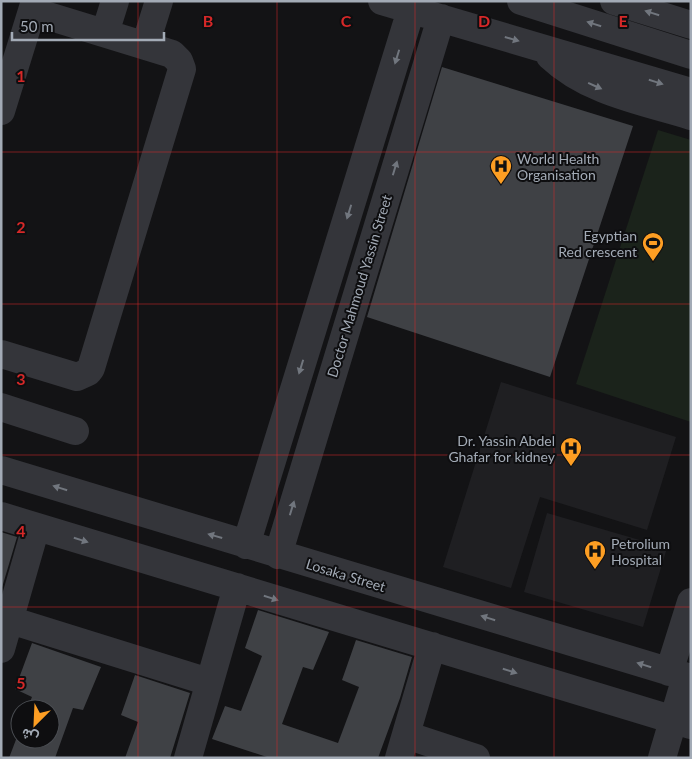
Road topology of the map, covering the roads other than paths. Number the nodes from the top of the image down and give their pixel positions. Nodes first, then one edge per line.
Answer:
1 (115, 1) edge
2 (159, 1) edge
3 (382, 1) edge
4 (521, 1) edge
5 (614, 1) edge
6 (33, 6) edge
7 (565, 6) edge
8 (411, 10) junction
9 (441, 18) junction
10 (691, 25) edge
11 (105, 34) junction
12 (145, 46) junction
13 (542, 48) junction
14 (691, 55) edge
15 (691, 92) edge
16 (1, 111) edge
17 (691, 116) edge
18 (1, 354) edge
19 (1, 407) edge
20 (75, 431) dead end
21 (1, 470) edge
22 (137, 512) junction
23 (1, 516) edge
24 (36, 527) junction
25 (246, 545) junction
26 (126, 554) junction
27 (278, 554) junction
28 (237, 587) junction
29 (691, 602) edge
30 (10, 620) junction
31 (432, 646) junction
32 (1, 649) edge
33 (682, 676) edge
34 (210, 682) junction
35 (682, 722) edge
36 (402, 746) edge
37 (188, 758) edge
38 (476, 758) edge
39 (662, 758) edge

1 - 11 street
2 - 12 street
3 - 8 street
4 - 7 street
10 -> 5 street
6 - 11 street
6 - 16 street
14 -> 7 street
8 - 9 street
8 -> 25 street
9 -> 13 street
27 -> 9 street, Doctor Mahmoud Yassin Street
11 - 12 street
12 - 18 street
13 -> 15 street
13 -> 17 street
19 - 20 street
22 -> 21 street, Losaka Street
25 -> 22 street, Losaka Street
22 - 26 street
23 - 24 street
24 -> 26 street
24 - 30 street
25 - 27 street, Losaka Street
26 - 28 street
33 -> 27 street, Losaka Street
28 -> 31 street
28 - 34 street
29 - 33 street
30 - 32 street
30 - 34 street
31 -> 35 street
31 - 36 street
33 - 35 street
34 - 37 street
35 - 39 street
36 - 38 street

